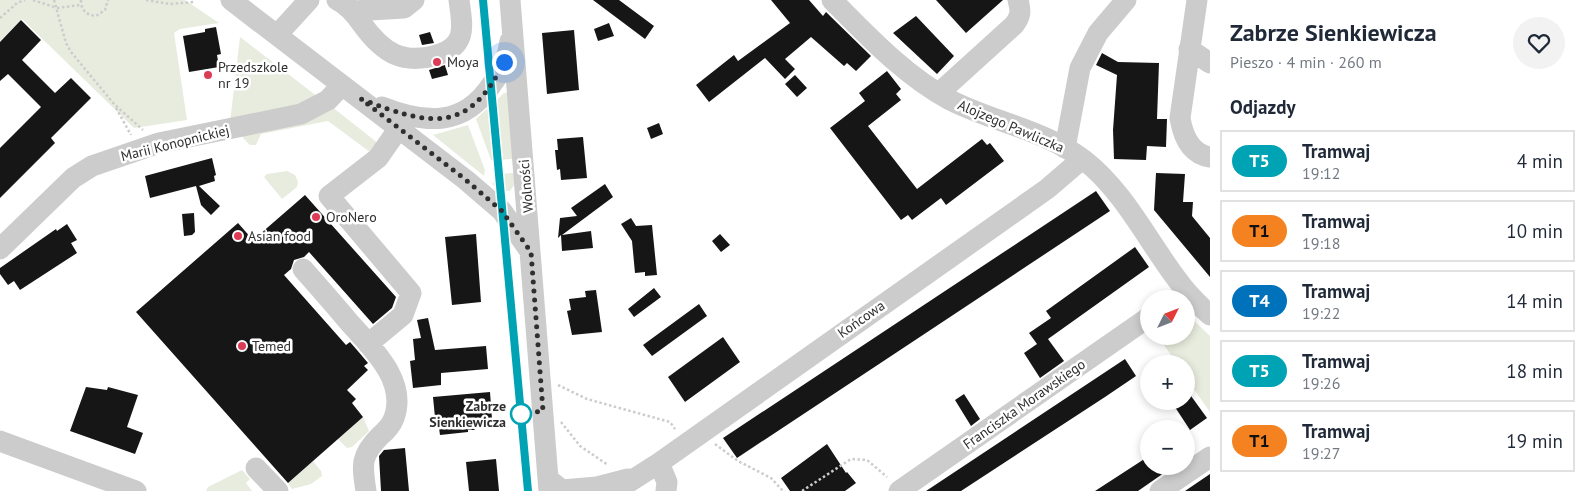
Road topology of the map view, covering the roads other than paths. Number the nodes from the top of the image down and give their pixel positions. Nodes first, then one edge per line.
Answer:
1 (231, 0) edge
2 (414, 0) edge
3 (459, 0) edge
4 (510, 0) edge
5 (832, 0) edge
6 (1018, 0) edge
7 (1126, 0) edge
8 (1197, 0) edge
9 (310, 1) edge
10 (345, 6) edge
11 (512, 24) junction
12 (278, 35) junction
13 (1188, 49) junction
14 (1210, 63) edge
15 (342, 85) junction
16 (939, 92) junction
17 (361, 99) junction
18 (399, 128) junction
19 (1074, 154) junction
20 (1210, 157) edge
21 (526, 183) junction
22 (478, 190) junction
23 (0, 249) edge
24 (531, 252) junction
25 (303, 269) dead end
26 (1177, 290) edge
27 (1195, 305) edge
28 (1210, 315) edge
29 (1140, 323) edge
30 (368, 344) junction
31 (0, 441) edge
32 (1210, 457) edge
33 (659, 463) junction
34 (256, 468) dead end
35 (638, 477) junction
36 (548, 485) edge
37 (900, 490) edge
38 (136, 491) edge
39 (278, 491) edge
40 (366, 491) edge
41 (615, 491) edge
42 (666, 491) edge
43 (1160, 491) edge

1 - 12 street
2 - 10 street
3 - 10 street
4 - 11 street, Wolności
5 - 16 street, Alojzego Pawliczka
6 - 16 street
7 - 19 street
8 - 13 street
9 - 12 street
11 - 17 street
11 - 21 street, Wolności
12 - 15 street
13 - 14 street
13 - 20 street
15 - 17 street
15 - 23 street, Marii Konopnickiej
16 - 19 street, Alojzego Pawliczka
17 - 18 street
18 - 22 street
18 - 30 street
19 - 26 street, Alojzego Pawliczka
19 - 33 street, Końcowa
21 - 22 street
21 - 24 street, Wolności
22 - 24 street
24 - 36 street, Wolności
25 - 30 street
27 - 28 street, Alojzego Pawliczka
29 - 37 street, Franciszka Morawskiego
30 - 40 street
31 - 38 street
32 - 43 street
33 - 35 street, Końcowa
33 - 42 street
34 - 39 street
35 - 36 street, Końcowa
35 - 41 street, Końcowa

